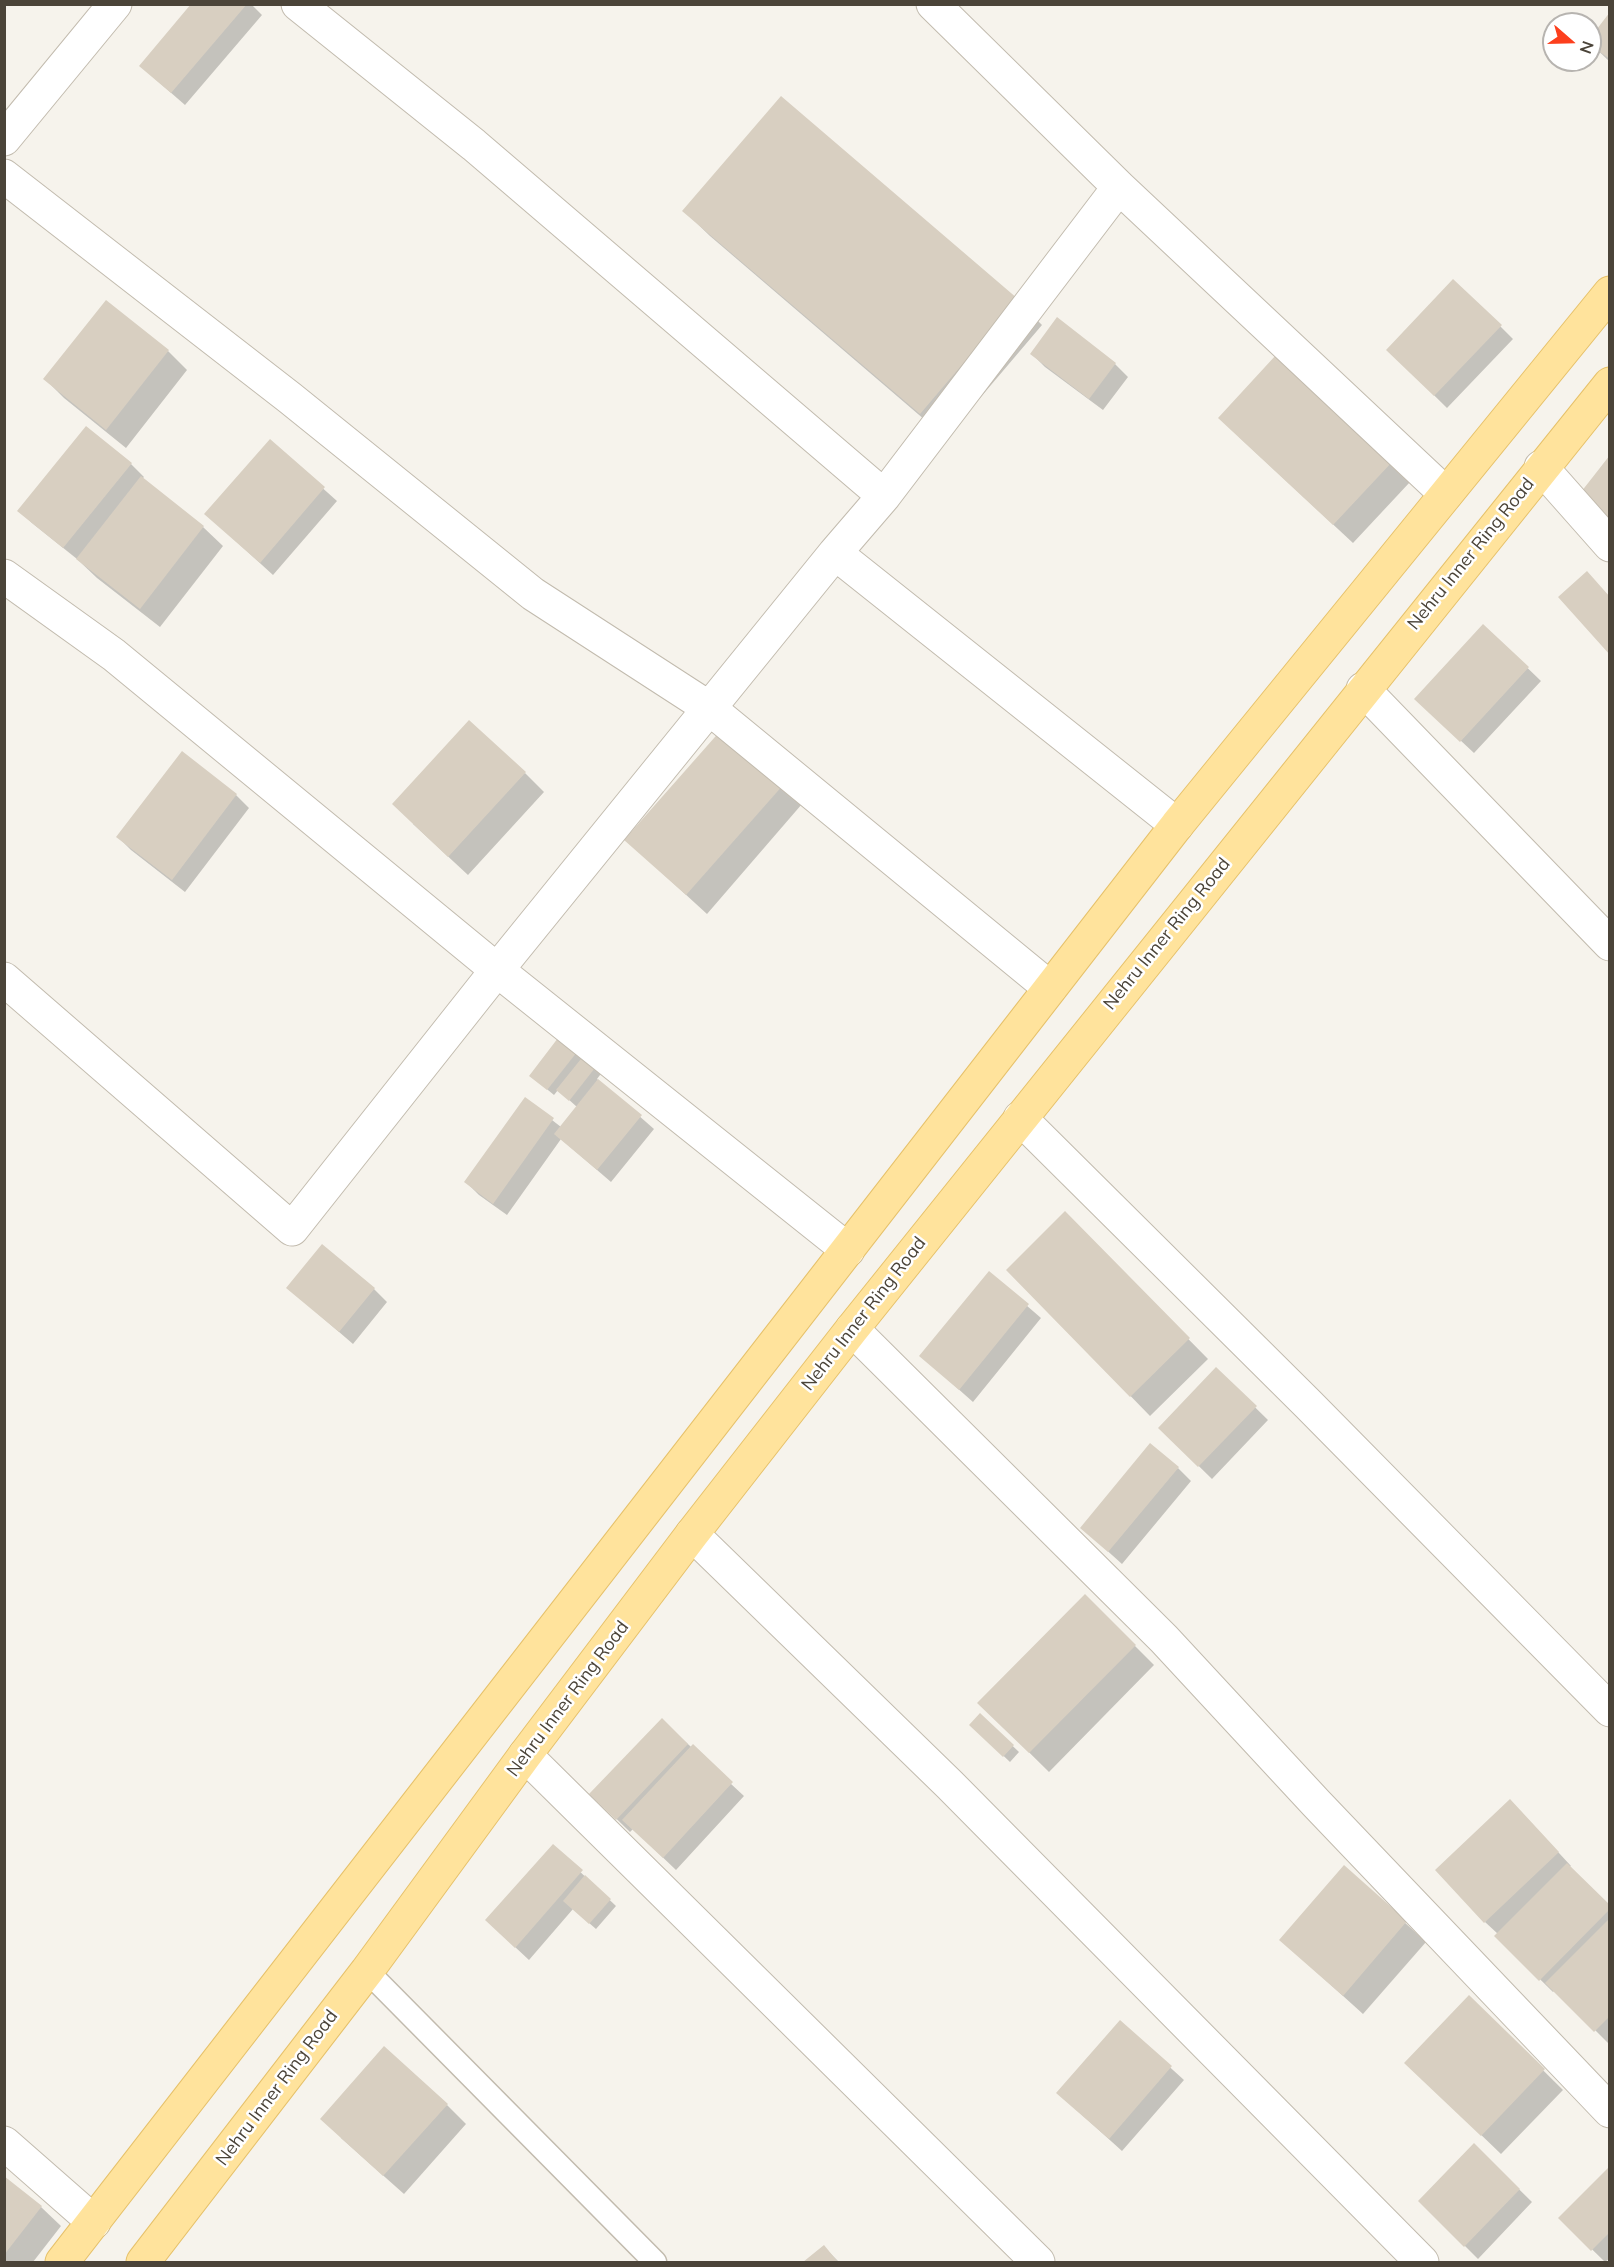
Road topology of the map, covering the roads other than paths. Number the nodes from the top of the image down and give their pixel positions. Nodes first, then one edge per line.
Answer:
1 (116, 4) edge
2 (298, 4) edge
3 (933, 4) edge
4 (4, 139) edge
5 (4, 176) edge
6 (1119, 187) junction
7 (1610, 293) edge
8 (1610, 384) edge
9 (1541, 466) junction
10 (1446, 494) junction
11 (884, 496) junction
12 (1610, 545) edge
13 (835, 553) junction
14 (4, 576) edge
15 (1363, 689) junction
16 (709, 708) junction
17 (1177, 825) junction
18 (1610, 944) edge
19 (497, 970) junction
20 (4, 979) edge
21 (1050, 988) junction
22 (1020, 1118) junction
23 (848, 1250) junction
24 (852, 1329) junction
25 (692, 1534) junction
26 (1610, 1710) edge
27 (525, 1755) junction
28 (367, 1971) junction
29 (1610, 2112) edge
30 (4, 2143) edge
31 (94, 2222) junction
32 (62, 2262) edge
33 (143, 2262) edge
34 (655, 2262) edge
35 (1038, 2262) edge
36 (1422, 2262) edge

1 - 4 street
2 - 11 street
3 - 6 street
5 - 16 street
6 - 10 street
6 - 11 street
7 - 10 main road
8 - 9 main road, Nehru Inner Ring Road
9 - 12 street
9 - 15 main road, Nehru Inner Ring Road
10 - 17 main road
11 - 13 street
13 - 16 street
13 - 17 street
14 - 19 street
15 - 18 street
15 - 22 main road, Nehru Inner Ring Road
16 - 19 street
16 - 21 street
17 - 21 main road
19 - 20 street
19 - 23 street
21 - 23 main road
22 - 24 main road, Nehru Inner Ring Road
22 - 26 street
23 - 31 main road
24 - 25 main road, Nehru Inner Ring Road
24 - 29 street
25 - 27 main road, Nehru Inner Ring Road
25 - 36 street
27 - 28 main road, Nehru Inner Ring Road
27 - 35 street
28 - 33 main road, Nehru Inner Ring Road
28 - 34 lane
30 - 31 street
31 - 32 main road

